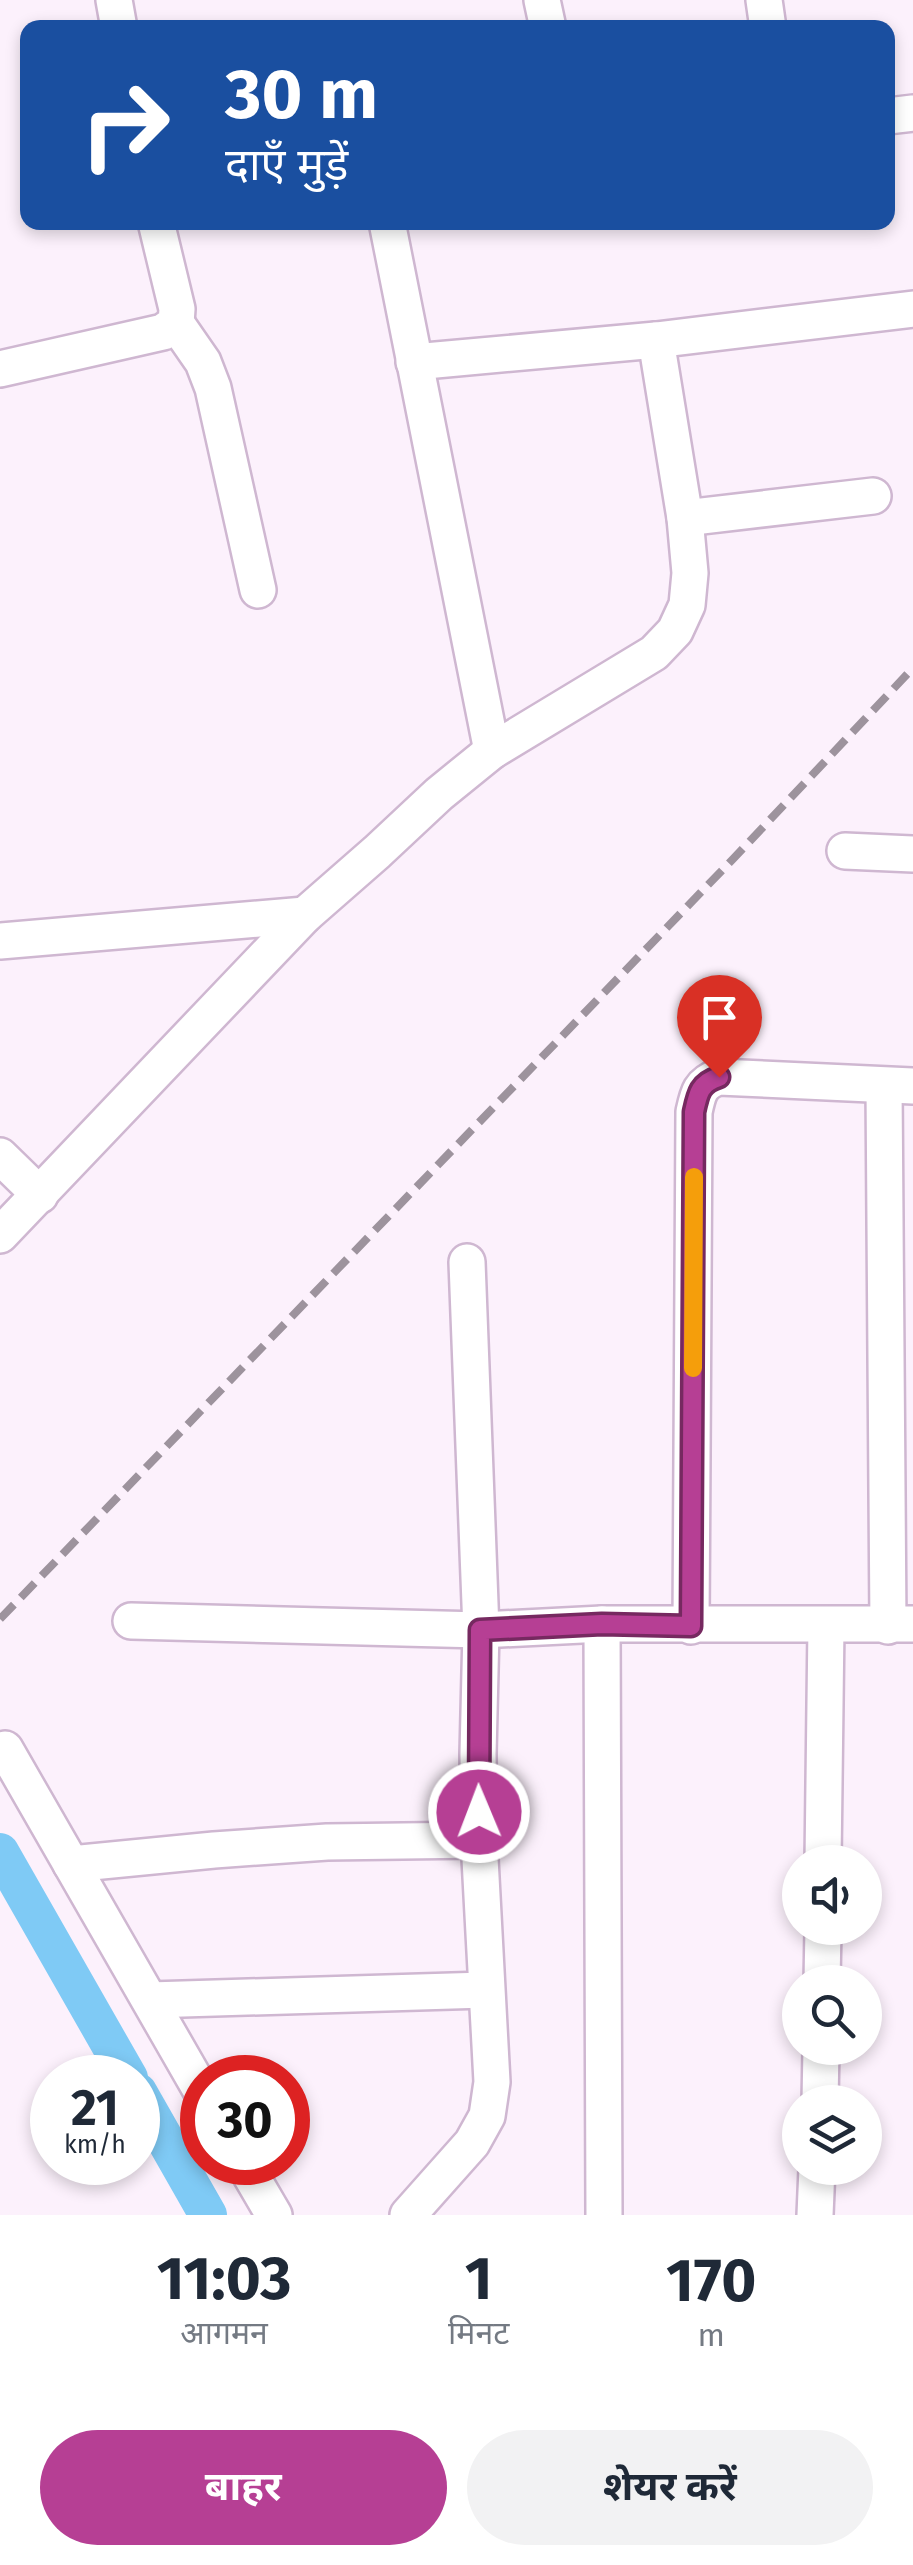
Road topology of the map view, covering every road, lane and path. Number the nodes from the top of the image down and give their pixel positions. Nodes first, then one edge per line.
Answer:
1 (158, 230) edge
2 (389, 230) edge
3 (913, 309) edge
4 (176, 323) junction
5 (656, 340) junction
6 (414, 362) junction
7 (0, 369) edge
8 (873, 496) dead end
9 (685, 518) junction
10 (258, 590) dead end
11 (492, 751) junction
12 (845, 851) dead end
13 (913, 854) edge
14 (305, 915) junction
15 (0, 941) edge
16 (899, 1086) edge
17 (0, 1156) edge
18 (40, 1196) junction
19 (0, 1234) edge
20 (467, 1262) dead end
21 (131, 1620) dead end
22 (602, 1624) junction
23 (826, 1625) junction
24 (900, 1625) edge
25 (691, 1626) junction
26 (480, 1630) junction
27 (5, 1749) dead end
28 (479, 1840) junction
29 (824, 1845) edge
30 (71, 1864) junction
31 (485, 1990) junction
32 (150, 2000) junction
33 (181, 2055) edge
34 (256, 2185) edge
35 (816, 2185) edge
36 (274, 2215) edge
37 (408, 2215) edge
38 (604, 2215) edge
39 (814, 2215) edge

1 - 4 street
2 - 6 street
3 - 5 street
4 - 7 street
4 - 10 street
5 - 6 street
5 - 9 street
6 - 11 street
8 - 9 street
9 - 11 street
11 - 14 street
12 - 13 street
14 - 15 street
14 - 18 street
16 - 24 street
16 - 25 street
17 - 18 street
18 - 19 street
20 - 26 street
21 - 26 street
22 - 25 street
22 - 26 street
22 - 38 street
23 - 24 street
23 - 25 street
23 - 29 street
26 - 28 street
27 - 30 street
28 - 30 street
28 - 31 street
30 - 32 street
31 - 32 street
31 - 37 street
32 - 33 street
34 - 36 street
35 - 39 street

